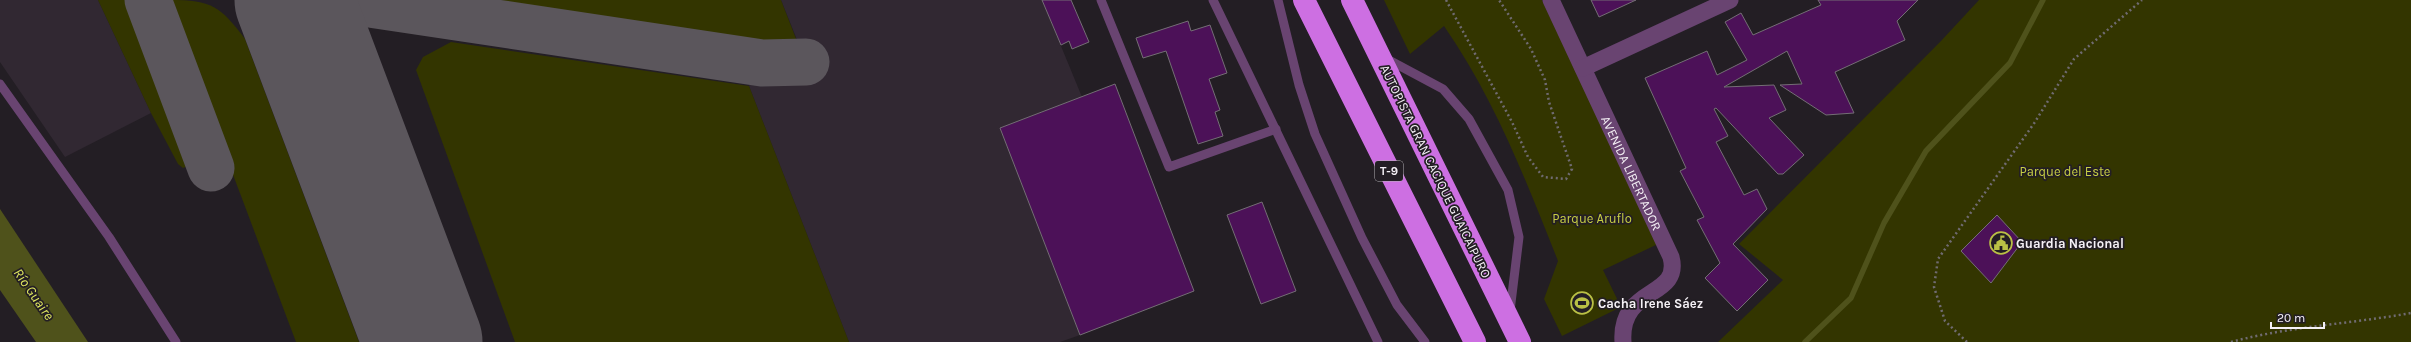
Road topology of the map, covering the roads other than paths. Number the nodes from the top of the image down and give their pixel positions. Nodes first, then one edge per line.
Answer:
1 (1101, 0) edge
2 (1212, 0) edge
3 (1278, 0) edge
4 (1304, 0) edge
5 (1352, 0) edge
6 (1550, 0) edge
7 (1730, 0) edge
8 (1379, 55) junction
9 (1583, 68) junction
10 (0, 84) edge
11 (1276, 129) junction
12 (1509, 320) junction
13 (1623, 338) edge
14 (176, 342) edge
15 (1378, 342) edge
16 (1425, 342) edge
17 (1475, 342) edge
18 (1520, 342) edge

1 - 11 lane
2 - 11 lane
3 - 16 lane
4 - 17 highway, T-9
5 - 8 highway, AUTOPISTA GRAN CACIQUE GUAICAIPURO
6 - 9 street, AVENIDA LIBERTADOR
7 - 9 street
8 - 12 highway, AUTOPISTA GRAN CACIQUE GUAICAIPURO
8 - 12 lane
9 - 13 street, AVENIDA LIBERTADOR
10 - 14 lane
11 - 15 lane
12 - 18 highway, AUTOPISTA GRAN CACIQUE GUAICAIPURO

